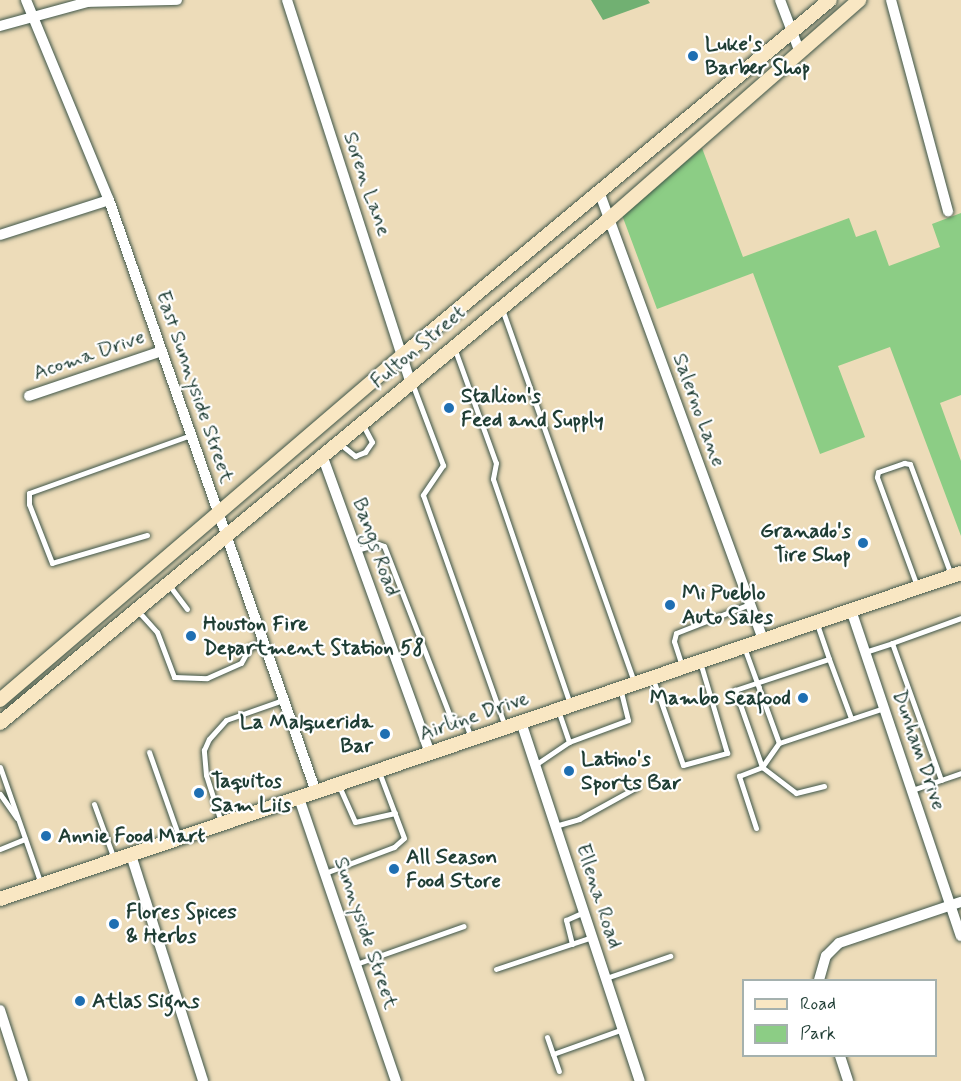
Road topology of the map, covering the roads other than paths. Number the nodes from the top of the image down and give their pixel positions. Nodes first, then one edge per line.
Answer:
1 (26, 0) edge
2 (176, 0) edge
3 (287, 0) edge
4 (780, 0) edge
5 (830, 0) edge
6 (859, 0) edge
7 (891, 0) edge
8 (32, 16) junction
9 (0, 26) edge
10 (792, 33) junction
11 (799, 50) junction
12 (600, 194) junction
13 (109, 200) junction
14 (948, 211) dead end
15 (608, 220) junction
16 (0, 235) edge
17 (501, 306) junction
18 (453, 345) junction
19 (162, 351) junction
20 (403, 356) junction
21 (410, 380) junction
22 (29, 396) dead end
23 (360, 422) junction
24 (191, 435) junction
25 (338, 442) junction
26 (322, 456) junction
27 (218, 512) junction
28 (147, 535) dead end
29 (225, 535) junction
30 (356, 550) junction
31 (154, 567) junction
32 (956, 575) edge
33 (169, 585) junction
34 (918, 588) junction
35 (750, 604) junction
36 (187, 609) dead end
37 (137, 610) junction
38 (851, 610) junction
39 (961, 618) edge
40 (817, 622) junction
41 (764, 640) junction
42 (263, 643) junction
43 (892, 643) junction
44 (744, 647) junction
45 (865, 652) junction
46 (829, 659) junction
47 (700, 662) junction
48 (682, 668) junction
49 (652, 678) junction
50 (635, 684) junction
51 (757, 684) junction
52 (621, 689) junction
53 (0, 697) edge
54 (283, 700) junction
55 (564, 708) junction
56 (884, 708) junction
57 (851, 718) junction
58 (4, 719) edge
59 (521, 722) junction
60 (505, 728) junction
61 (472, 739) junction
62 (569, 742) junction
63 (779, 743) junction
64 (149, 752) dead end
65 (430, 753) junction
66 (535, 765) junction
67 (0, 767) edge
68 (762, 767) junction
69 (379, 771) junction
70 (961, 773) edge
71 (941, 780) junction
72 (339, 784) junction
73 (824, 786) dead end
74 (637, 787) dead end
75 (912, 790) junction
76 (316, 792) junction
77 (0, 794) edge
78 (299, 798) junction
79 (94, 804) dead end
80 (395, 813) junction
81 (18, 819) junction
82 (222, 824) junction
83 (555, 826) junction
84 (756, 828) dead end
85 (180, 838) junction
86 (26, 839) junction
87 (0, 849) edge
88 (130, 855) junction
89 (114, 861) junction
90 (325, 873) junction
91 (42, 885) junction
92 (0, 899) edge
93 (956, 904) edge
94 (584, 912) junction
95 (464, 926) dead end
96 (961, 936) edge
97 (592, 937) junction
98 (572, 944) junction
99 (670, 956) dead end
100 (356, 964) junction
101 (496, 969) dead end
102 (606, 978) junction
103 (820, 979) edge
104 (0, 1013) edge
105 (623, 1029) junction
106 (547, 1037) dead end
107 (553, 1054) junction
108 (840, 1057) edge
109 (559, 1071) dead end
110 (23, 1081) edge
111 (203, 1081) edge
112 (396, 1081) edge
113 (640, 1081) edge
114 (848, 1081) edge

1 - 8 street, East Sunnyside Street
2 - 8 street
3 - 20 street, Soren Lane
4 - 10 street
5 - 10 street, Fulton Street
6 - 11 street, Fulton Street
7 - 14 street
8 - 9 street
8 - 13 street, East Sunnyside Street
10 - 11 street
10 - 12 street, Fulton Street
11 - 15 street, Fulton Street
12 - 15 street, Salerno Lane
12 - 20 street, Fulton Street
13 - 16 street
13 - 19 street, East Sunnyside Street
15 - 17 street, Fulton Street
15 - 35 street, Salerno Lane
17 - 18 street, Fulton Street
17 - 50 lane
18 - 21 street, Fulton Street
18 - 55 lane
19 - 22 street, Acoma Drive
19 - 24 street, East Sunnyside Street
20 - 21 street, Soren Lane
20 - 27 street, Fulton Street
21 - 23 street, Fulton Street
21 - 60 lane
23 - 25 street, Fulton Street
23 - 25 lane
24 - 27 street, East Sunnyside Street
24 - 28 lane
25 - 26 street, Fulton Street
26 - 29 street, Fulton Street
26 - 30 street, Bangs Road
27 - 29 street, East Sunnyside Street
27 - 31 street, Fulton Street
29 - 33 street, Fulton Street
29 - 42 street, East Sunnyside Street
30 - 61 lane
30 - 65 street, Bangs Road
31 - 33 street
31 - 53 street, Fulton Street
32 - 34 street, Airline Drive
32 - 34 lane
33 - 36 lane
33 - 37 street, Fulton Street
34 - 38 street, Airline Drive
35 - 41 street, Salerno Lane
35 - 48 lane
37 - 42 lane
37 - 58 street, Fulton Street
38 - 40 street, Airline Drive
38 - 45 street, Dunham Drive
39 - 43 lane
40 - 41 street, Airline Drive
40 - 46 lane
41 - 44 street, Airline Drive
42 - 54 street, East Sunnyside Street
43 - 45 lane
43 - 71 lane
44 - 47 street, Airline Drive
44 - 51 lane
45 - 56 street, Dunham Drive
46 - 51 lane
46 - 57 lane
47 - 48 street, Airline Drive
47 - 49 lane
48 - 49 street, Airline Drive
49 - 50 street, Airline Drive
50 - 52 street, Airline Drive
51 - 63 lane
51 - 68 lane
52 - 55 street, Airline Drive
52 - 62 lane
53 - 58 street
54 - 76 street, East Sunnyside Street
54 - 82 lane
55 - 59 street, Airline Drive
55 - 62 lane
56 - 57 lane
56 - 75 street, Dunham Drive
57 - 63 lane
59 - 60 street, Airline Drive
59 - 66 street, Ellena Road
60 - 61 street, Airline Drive
61 - 65 street, Airline Drive
62 - 66 lane
63 - 68 lane
64 - 85 lane
65 - 69 street, Airline Drive
66 - 83 street, Ellena Road
67 - 81 lane
68 - 73 lane
68 - 84 lane
69 - 72 street, Airline Drive
69 - 80 lane
70 - 71 lane
71 - 75 lane
72 - 76 street, Airline Drive
72 - 80 lane
74 - 83 lane
75 - 93 street, Dunham Drive
76 - 78 street, Airline Drive
77 - 81 lane
78 - 82 street, Airline Drive
78 - 90 street, Sunnyside Street
79 - 89 lane
80 - 90 lane
81 - 86 lane
82 - 85 street, Airline Drive
83 - 94 street, Ellena Road
85 - 88 street, Airline Drive
86 - 87 lane
86 - 91 lane
88 - 89 street, Airline Drive
88 - 111 street
89 - 91 street, Airline Drive
90 - 100 street, Sunnyside Street
91 - 92 street, Airline Drive
93 - 96 street, Dunham Drive
93 - 103 street
94 - 97 street, Ellena Road
94 - 98 lane
95 - 100 lane
97 - 98 lane
97 - 102 street, Ellena Road
98 - 101 lane
99 - 102 lane
100 - 112 street, Sunnyside Street
102 - 105 street, Ellena Road
104 - 110 street
105 - 107 lane
105 - 113 street, Ellena Road
106 - 107 lane
107 - 109 lane
108 - 114 street

